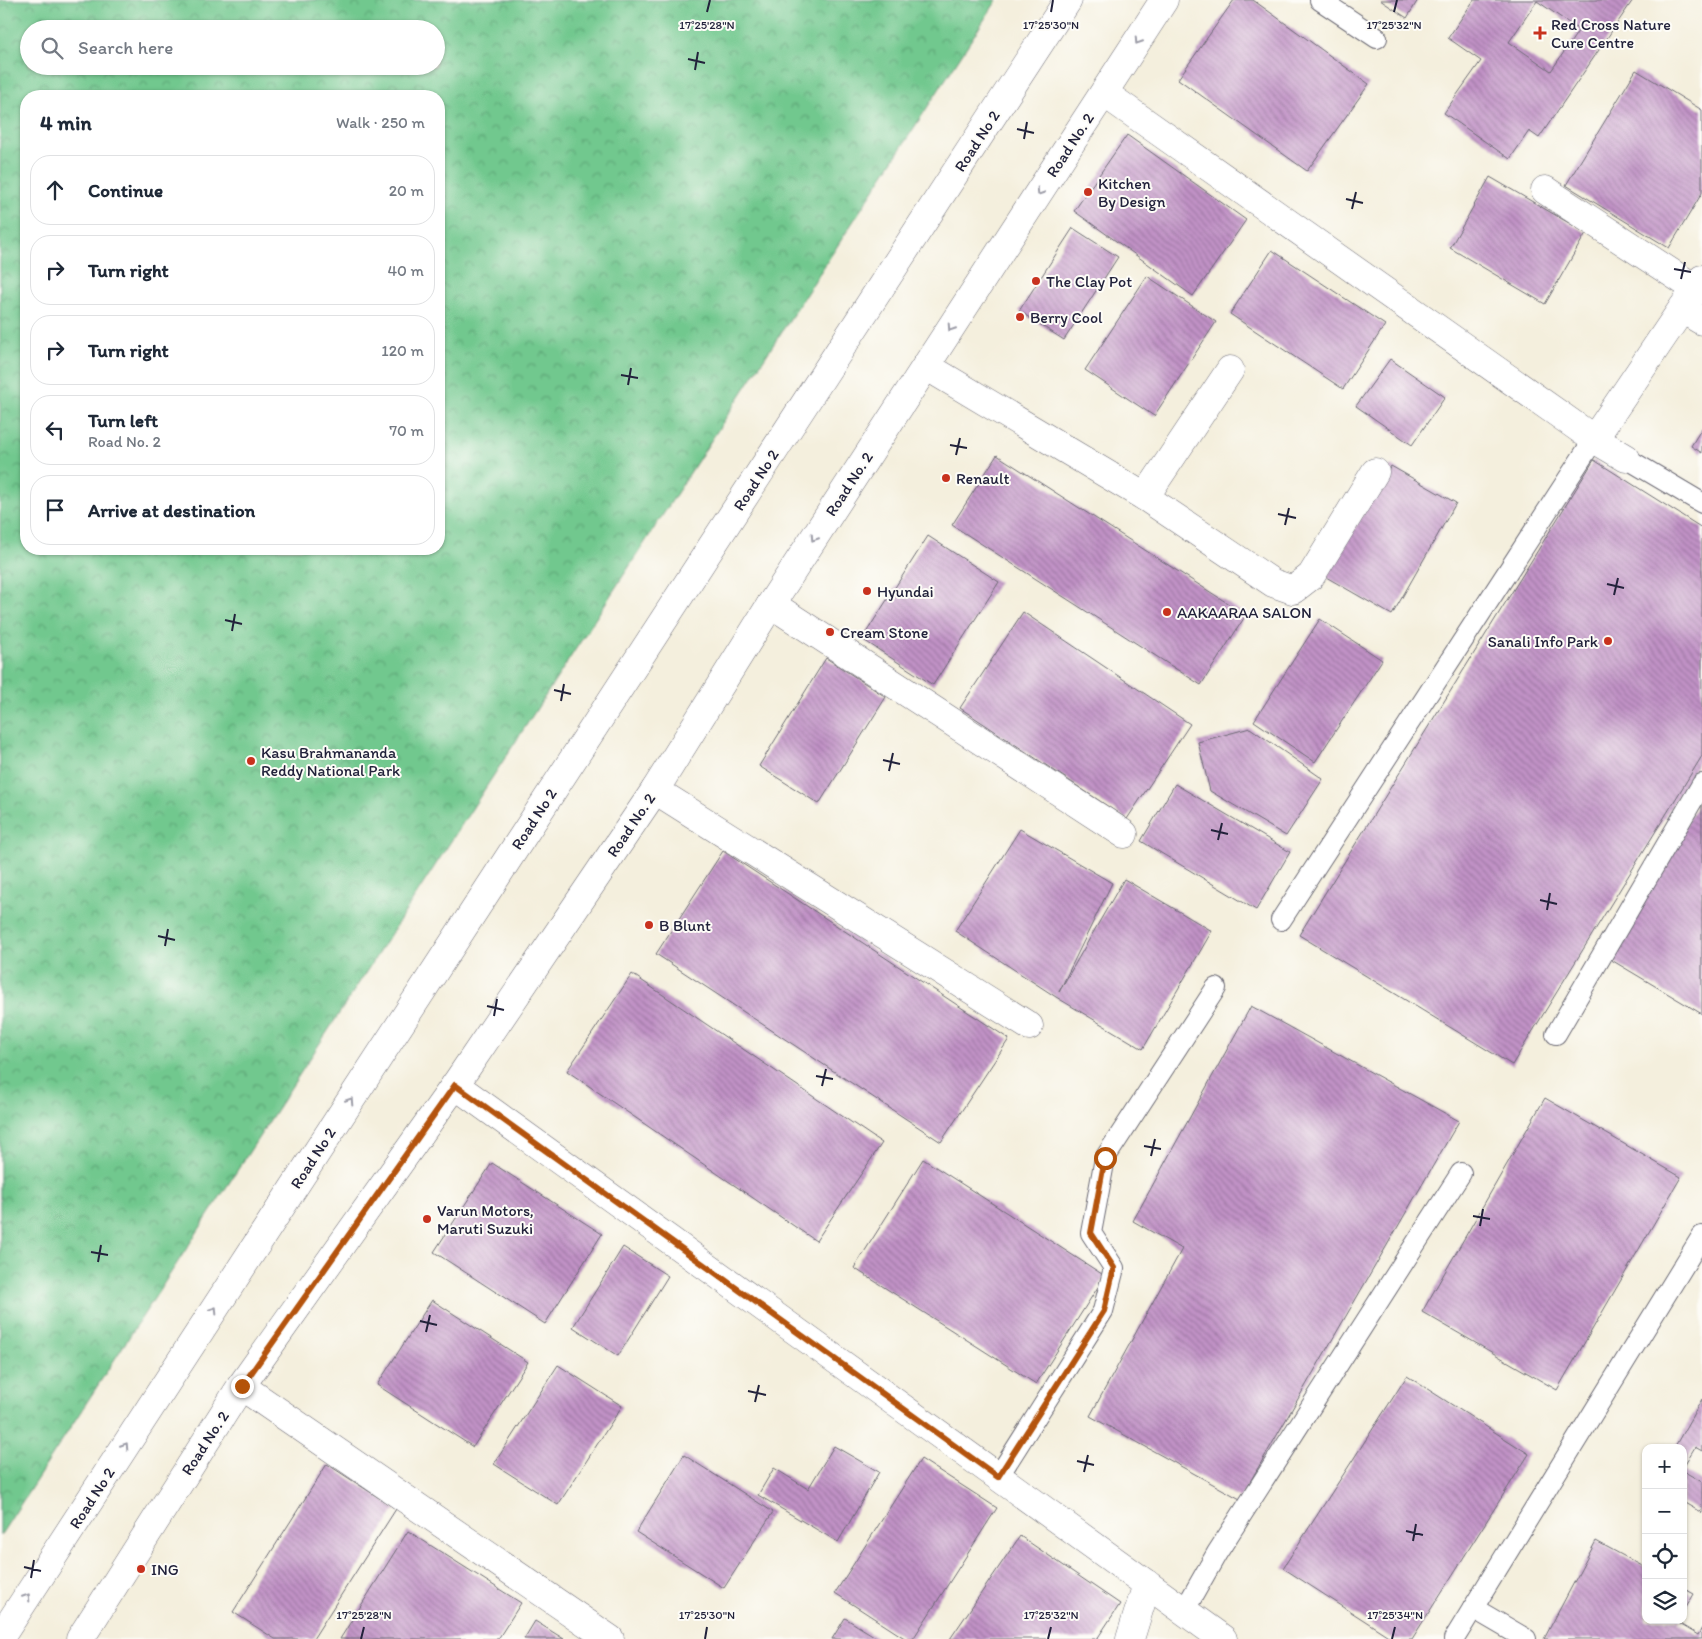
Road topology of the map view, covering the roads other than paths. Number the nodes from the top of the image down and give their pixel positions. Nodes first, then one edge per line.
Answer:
1 (1068, 0) edge
2 (1164, 0) edge
3 (1320, 0) edge
4 (1377, 38) dead end
5 (1104, 93) junction
6 (1545, 190) dead end
7 (1695, 300) edge
8 (926, 366) junction
9 (1230, 370) dead end
10 (1594, 439) junction
11 (1626, 458) joint
12 (1375, 472) dead end
13 (1145, 497) junction
14 (1702, 503) edge
15 (771, 604) junction
16 (1702, 784) edge
17 (655, 790) junction
18 (1124, 834) dead end
19 (1281, 920) dead end
20 (1216, 988) dead end
21 (1029, 1026) dead end
22 (1556, 1034) dead end
23 (455, 1085) junction
24 (1461, 1173) dead end
25 (1702, 1236) edge
26 (242, 1386) junction
27 (998, 1477) junction
28 (1147, 1584) junction
29 (1473, 1608) junction
30 (1184, 1611) junction
31 (0, 1638) edge
32 (80, 1639) edge
33 (610, 1639) edge
34 (1130, 1639) edge
35 (1223, 1639) edge
36 (1454, 1639) edge
37 (1526, 1639) edge

31 -> 1 main road, Road No 2
2 -> 5 main road, Road No. 2
3 - 4 lane
5 -> 8 main road, Road No. 2
5 - 10 main road
6 - 7 main road
7 - 10 main road
8 - 13 main road
8 -> 15 main road, Road No. 2
9 - 13 main road
10 - 11 main road
10 - 19 lane
11 - 14 lane
12 - 13 main road
15 - 17 main road, Road No. 2
15 - 18 main road
16 - 22 lane
17 - 21 main road
17 - 23 main road, Road No. 2
20 - 27 lane
23 - 26 main road, Road No. 2
23 - 27 main road
24 - 30 lane
25 - 29 lane
26 - 32 main road, Road No. 2
26 - 33 main road
27 - 28 main road
28 - 30 main road
28 - 34 main road
29 - 36 lane
29 - 37 lane
30 - 35 main road

